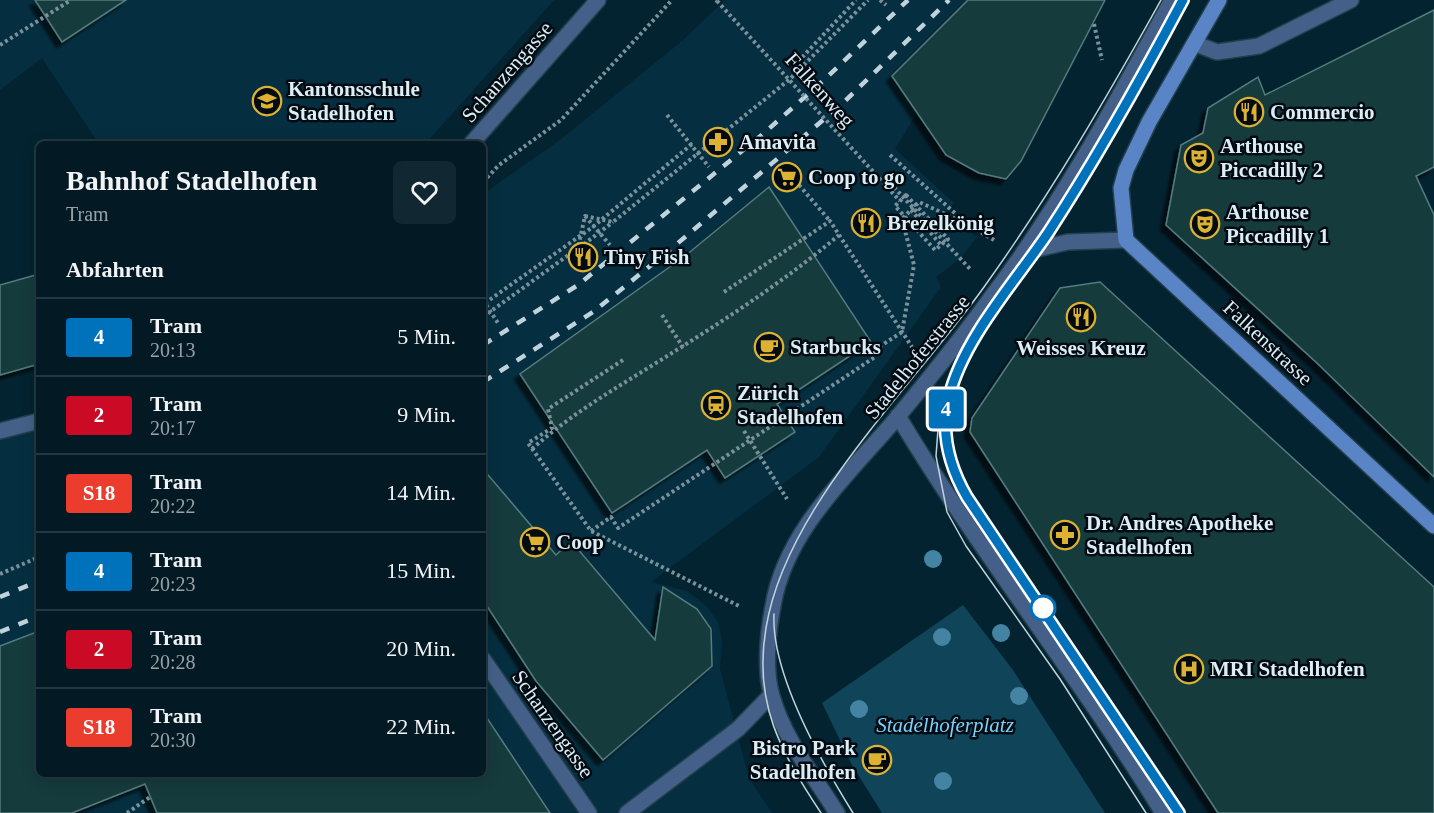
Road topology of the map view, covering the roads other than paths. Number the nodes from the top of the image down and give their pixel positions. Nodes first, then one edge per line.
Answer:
1 (598, 0) edge
2 (1172, 0) edge
3 (1219, 0) edge
4 (1351, 0) edge
5 (1196, 44) junction
6 (474, 141) edge
7 (1126, 240) junction
8 (1024, 252) junction
9 (898, 416) junction
10 (36, 422) edge
11 (0, 431) edge
12 (1434, 526) edge
13 (486, 663) edge
14 (771, 695) junction
15 (589, 813) edge
16 (627, 813) edge
17 (837, 813) edge
18 (1163, 813) edge

1 - 6 street, Schanzengasse
2 - 8 street, Stadelhoferstrasse
3 - 5 main road
4 - 5 street
5 - 7 main road
7 - 8 street
7 - 12 main road, Falkenstrasse
8 - 9 street, Stadelhoferstrasse
9 - 14 street, Stadelhoferstrasse
9 - 18 street
10 - 11 street
13 - 15 street, Schanzengasse
14 - 16 street
14 - 17 street, Stadelhoferstrasse

